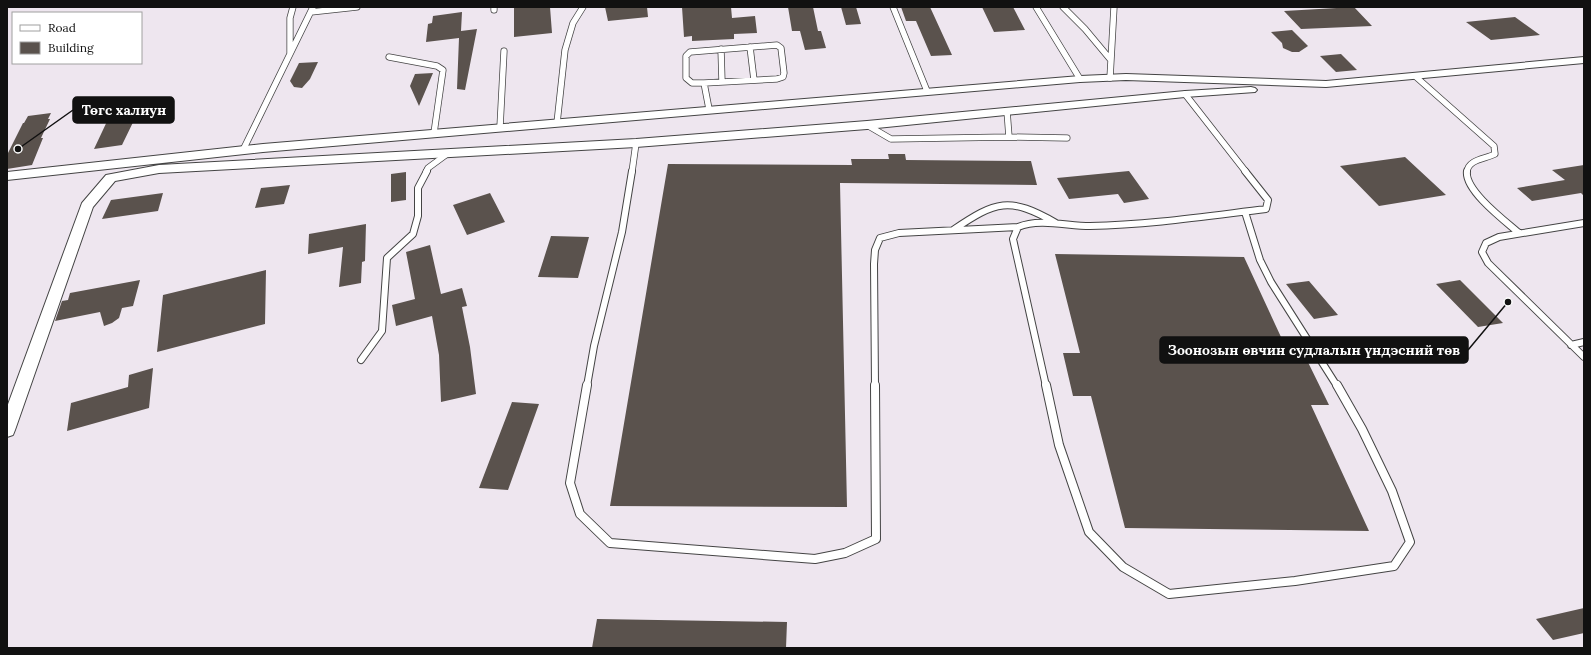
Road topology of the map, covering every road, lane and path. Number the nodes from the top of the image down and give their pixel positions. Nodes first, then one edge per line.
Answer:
1 (293, 7) edge
2 (357, 7) edge
3 (583, 7) edge
4 (893, 7) edge
5 (1036, 7) edge
6 (1063, 7) edge
7 (1114, 7) edge
8 (312, 10) edge
9 (750, 47) junction
10 (721, 49) junction
11 (504, 52) dead end
12 (290, 55) junction
13 (389, 57) dead end
14 (1110, 59) junction
15 (1584, 60) edge
16 (1415, 76) junction
17 (1110, 78) junction
18 (1080, 79) junction
19 (754, 80) junction
20 (722, 82) junction
21 (704, 83) junction
22 (1326, 84) junction
23 (927, 91) junction
24 (1186, 94) junction
25 (709, 109) junction
26 (1007, 112) junction
27 (557, 123) junction
28 (867, 125) junction
29 (500, 127) junction
30 (434, 133) junction
31 (1009, 137) junction
32 (1067, 138) dead end
33 (636, 143) junction
34 (243, 150) junction
35 (447, 154) junction
36 (7, 176) edge
37 (1245, 212) junction
38 (1584, 223) edge
39 (1057, 224) junction
40 (1018, 227) junction
41 (952, 230) junction
42 (1520, 233) junction
43 (1584, 342) edge
44 (1571, 344) junction
45 (1584, 357) edge
46 (361, 360) dead end
47 (7, 430) edge

1 - 12 lane
2 - 8 lane
3 - 27 lane
4 - 23 lane
5 - 18 lane
6 - 14 lane
7 - 14 lane
8 - 12 lane
9 - 10 lane
9 - 19 lane
9 - 19 lane
10 - 20 lane
10 - 21 lane
11 - 29 lane
12 - 34 lane
13 - 30 lane
14 - 17 lane
15 - 16 street
16 - 22 street
16 - 42 lane
17 - 18 street
17 - 22 street
18 - 23 street
19 - 20 lane
20 - 21 lane
21 - 25 lane
22 - 24 street
23 - 25 street
24 - 26 street
24 - 37 lane
25 - 27 street
26 - 28 street
26 - 31 lane
27 - 29 street
28 - 31 lane
28 - 33 street
29 - 30 street
30 - 34 street
31 - 32 lane
33 - 35 street
33 - 41 lane
34 - 36 street
35 - 46 lane
35 - 47 street
37 - 39 lane
37 - 40 lane
38 - 42 lane
39 - 40 lane
39 - 41 lane
40 - 41 lane
42 - 44 lane
43 - 44 lane
44 - 45 lane

